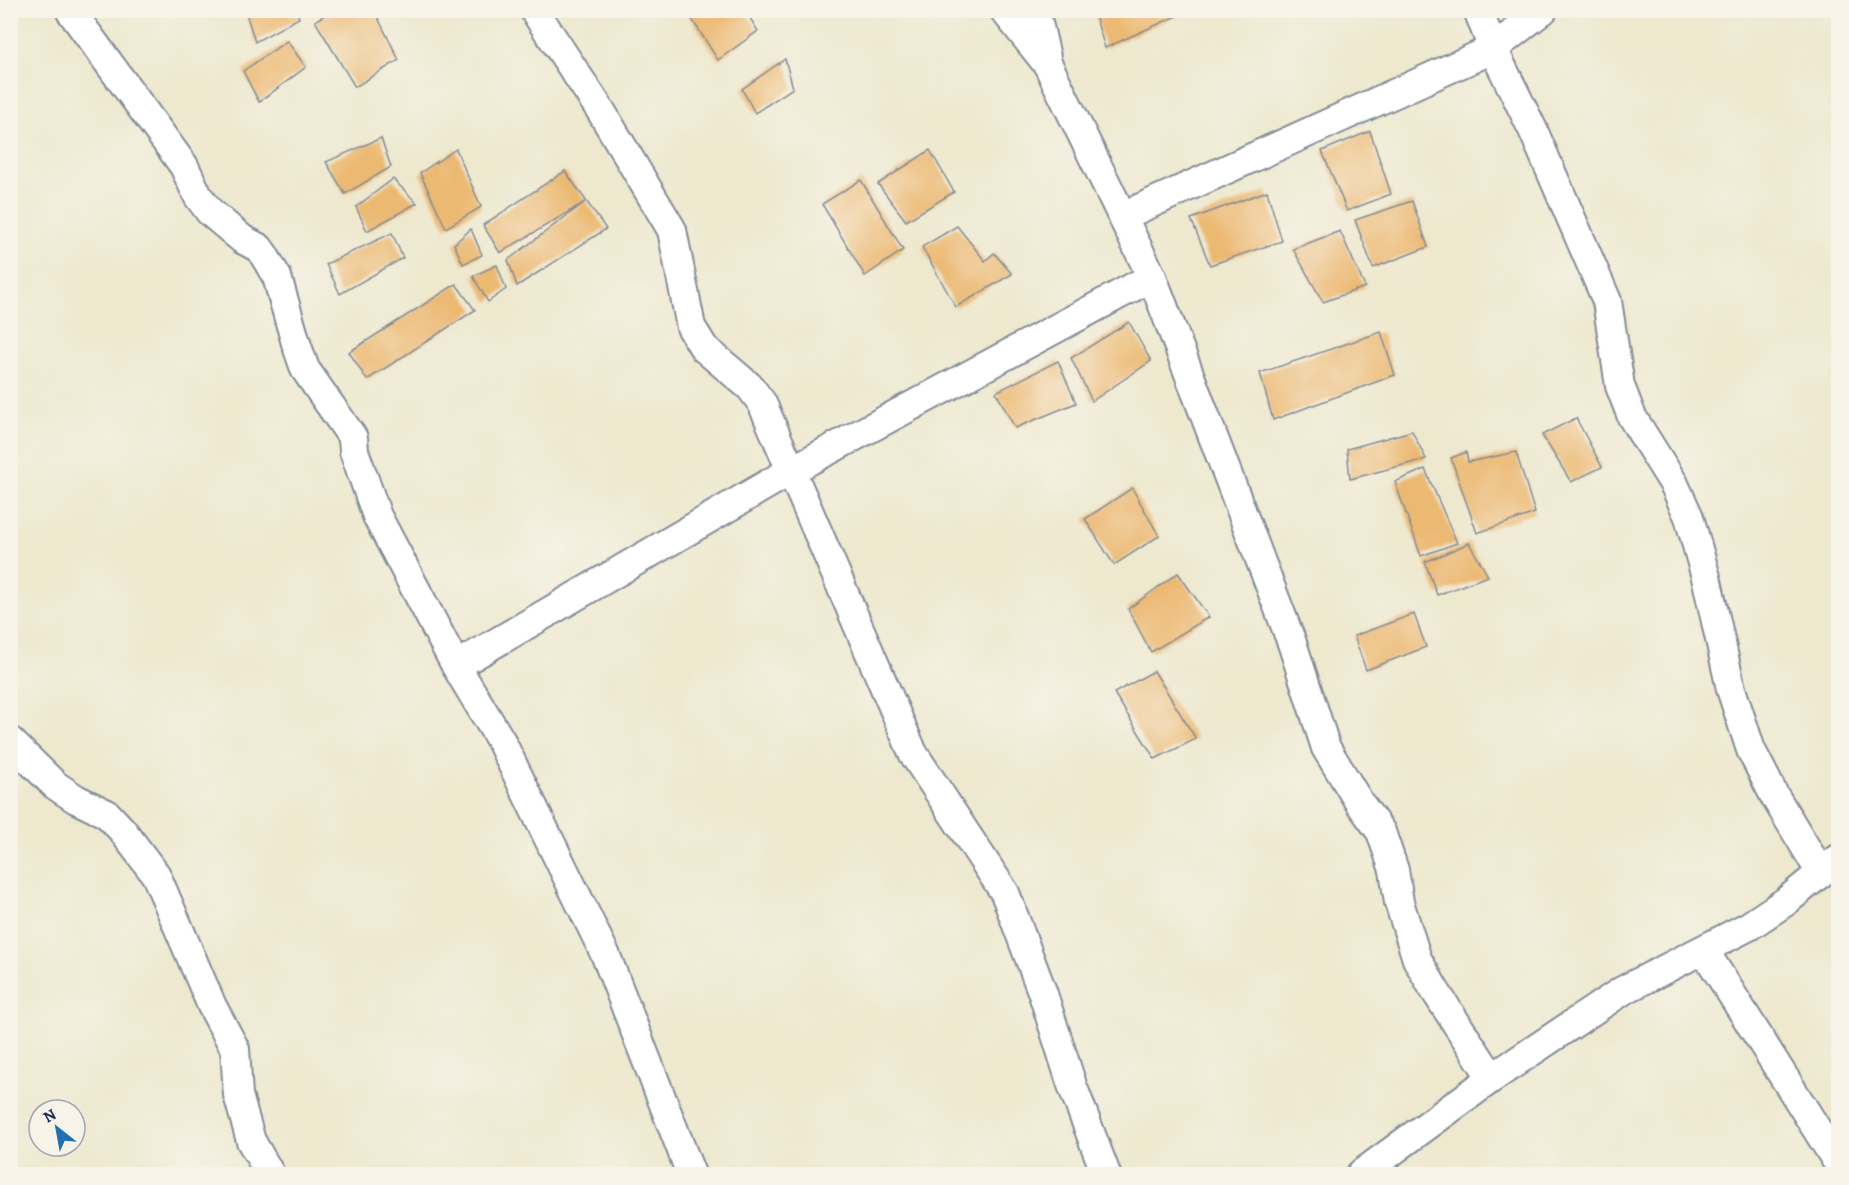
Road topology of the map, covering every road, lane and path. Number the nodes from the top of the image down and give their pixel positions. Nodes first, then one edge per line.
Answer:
1 (70, 10) edge
2 (534, 10) edge
3 (1004, 10) edge
4 (1035, 10) edge
5 (1478, 10) edge
6 (1543, 10) edge
7 (1493, 49) junction
8 (1048, 65) junction
9 (1123, 216) junction
10 (1152, 277) junction
11 (792, 470) junction
12 (456, 666) junction
13 (10, 741) edge
14 (1830, 866) edge
15 (1704, 950) junction
16 (1492, 1078) junction
17 (1839, 1163) edge
18 (270, 1174) edge
19 (692, 1174) edge
20 (1106, 1174) edge
21 (1361, 1174) edge

1 - 12 street
2 - 11 street
3 - 8 street
4 - 8 street
5 - 7 street
6 - 7 street
7 - 9 street
7 - 14 street
8 - 9 street
9 - 10 street
10 - 11 street
10 - 16 street
11 - 12 street
11 - 20 street
12 - 19 street
13 - 18 street
14 - 15 street
15 - 16 street
15 - 17 street
16 - 21 street

